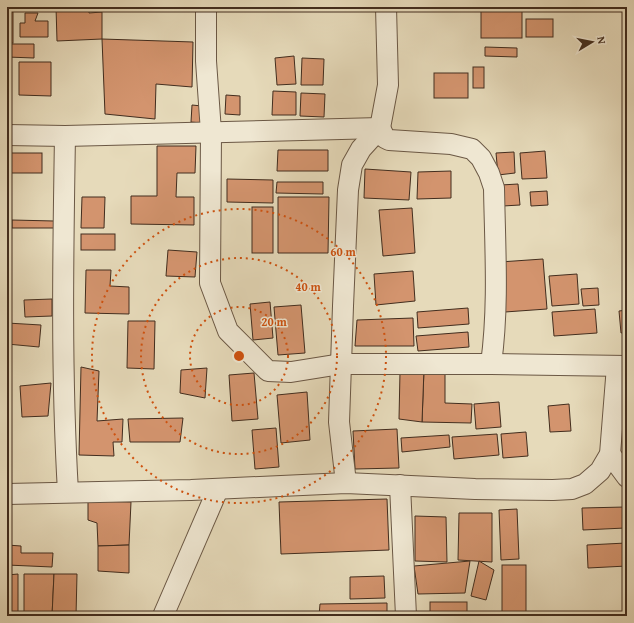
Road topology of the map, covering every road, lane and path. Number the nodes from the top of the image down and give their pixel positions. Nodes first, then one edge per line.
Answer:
1 (206, 7) edge
2 (386, 7) edge
3 (380, 128) junction
4 (211, 132) junction
5 (7, 135) edge
6 (65, 136) junction
7 (341, 364) junction
8 (491, 364) junction
9 (622, 366) edge
10 (610, 454) junction
11 (627, 477) edge
12 (346, 483) junction
13 (400, 486) junction
14 (218, 488) junction
15 (68, 492) junction
16 (7, 494) edge
17 (163, 616) edge
18 (406, 616) edge

1 - 4 street
2 - 3 street
3 - 4 street
3 - 7 street
3 - 8 street
4 - 6 street
4 - 7 street
5 - 6 street
6 - 15 street
7 - 8 street
7 - 12 street
8 - 9 street
9 - 10 street
10 - 11 street
10 - 13 street
12 - 13 street
12 - 14 street
13 - 18 street
14 - 15 street
14 - 17 street
15 - 16 street

